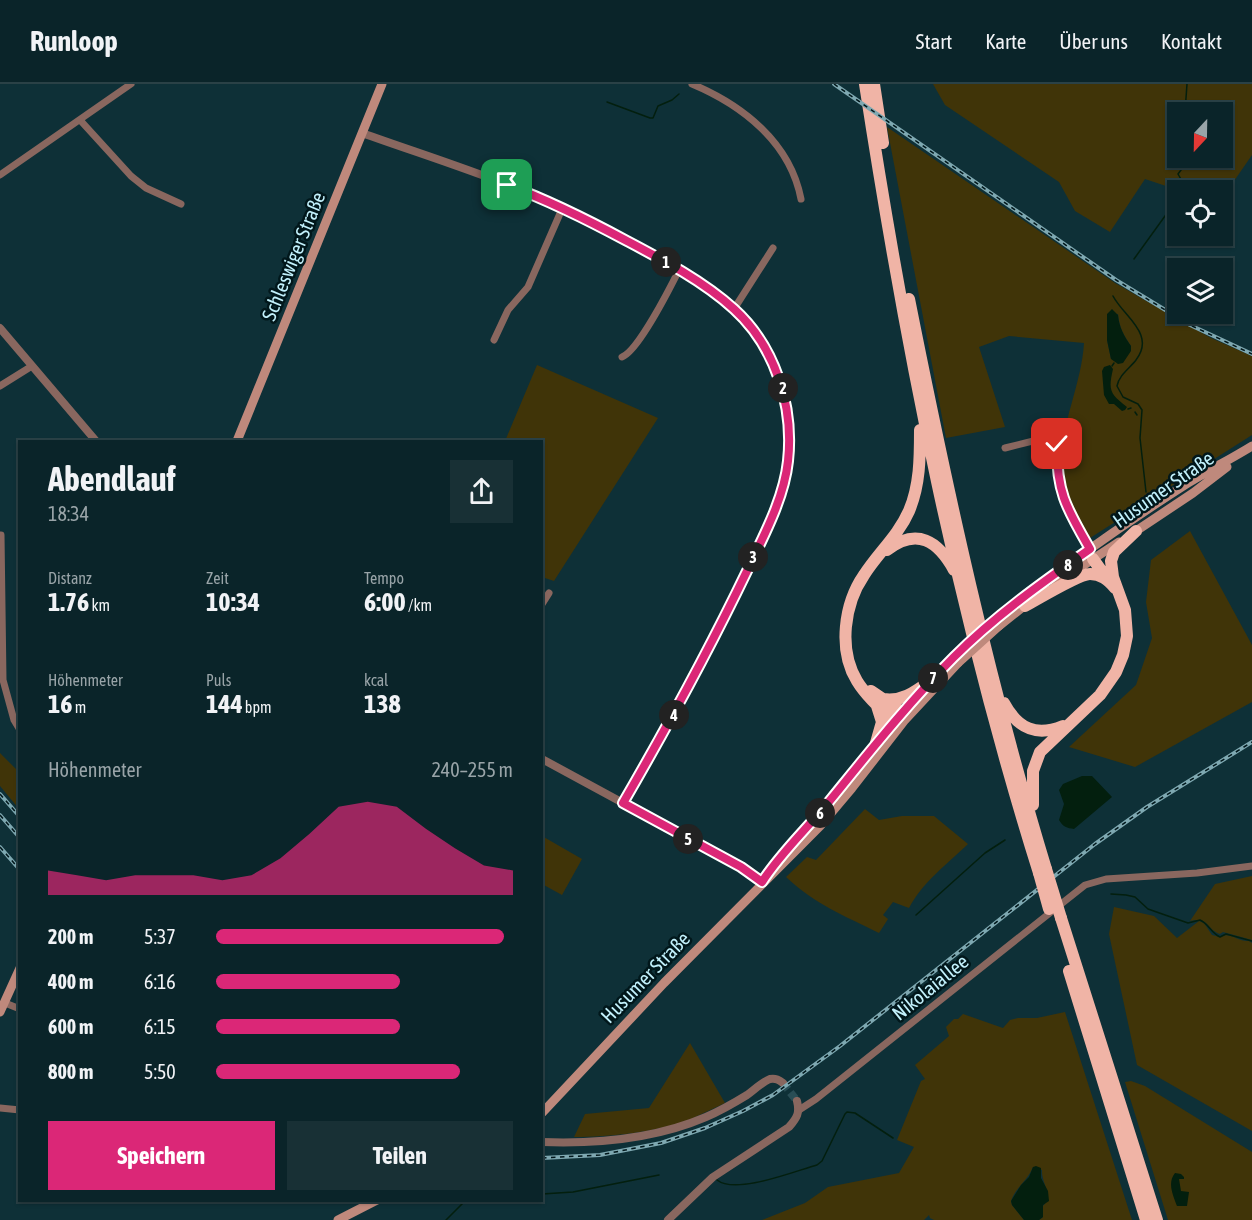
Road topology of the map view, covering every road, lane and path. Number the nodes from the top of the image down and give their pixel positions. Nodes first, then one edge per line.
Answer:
1 (131, 84) edge
2 (382, 84) edge
3 (692, 84) edge
4 (865, 84) edge
5 (874, 84) edge
6 (80, 120) junction
7 (362, 133) junction
8 (0, 176) edge
9 (801, 199) dead end
10 (181, 204) dead end
11 (562, 209) junction
12 (773, 248) dead end
13 (679, 270) junction
14 (734, 309) junction
15 (0, 328) edge
16 (494, 340) dead end
17 (622, 357) dead end
18 (32, 366) junction
19 (0, 386) edge
20 (920, 405) junction
21 (95, 440) edge
22 (237, 440) edge
23 (1251, 447) edge
24 (1005, 448) dead end
25 (1136, 531) junction
26 (1, 536) edge
27 (1094, 554) junction
28 (873, 563) junction
29 (1111, 578) junction
30 (960, 582) junction
31 (549, 593) dead end
32 (543, 602) edge
33 (1025, 606) junction
34 (998, 622) junction
35 (957, 659) junction
36 (930, 681) junction
37 (995, 685) junction
38 (879, 702) junction
39 (900, 718) junction
40 (1078, 718) junction
41 (18, 726) edge
42 (876, 743) junction
43 (543, 760) edge
44 (623, 803) junction
45 (1036, 836) junction
46 (1252, 866) edge
47 (1042, 871) junction
48 (762, 882) junction
49 (1057, 920) junction
50 (18, 973) edge
51 (5, 1002) junction
52 (18, 1008) edge
53 (0, 1012) edge
54 (783, 1083) dead end
55 (555, 1097) junction
56 (798, 1105) joint
57 (543, 1106) edge
58 (0, 1108) edge
59 (18, 1110) edge
60 (543, 1112) edge
61 (543, 1142) edge
62 (373, 1202) edge
63 (338, 1220) edge
64 (668, 1220) edge
65 (1146, 1220) edge
66 (1157, 1220) edge

1 - 6 street
2 - 7 main road, Schleswiger Straße
3 - 9 street
4 - 20 highway
5 - 37 highway
6 - 8 street
6 - 10 street
7 - 11 street
7 - 22 main road, Schleswiger Straße
11 - 13 street
11 - 16 street
12 - 14 street
13 - 14 street
13 - 17 street
14 - 44 street
15 - 18 street
18 - 19 street
18 - 21 street
20 - 28 highway
20 - 30 highway
23 - 25 main road, Husumer Straße
23 - 27 main road, Husumer Straße
24 - 27 street
25 - 27 main road, Husumer Straße
25 - 29 highway
26 - 41 street
27 - 29 highway
27 - 33 main road, Husumer Straße
27 - 34 main road, Husumer Straße
28 - 30 highway
28 - 38 highway
29 - 33 highway
29 - 40 highway
30 - 47 highway
31 - 32 street
33 - 34 main road, Husumer Straße
34 - 35 main road, Husumer Straße, bridge
35 - 36 main road, Husumer Straße
35 - 39 main road, Husumer Straße
36 - 38 highway
36 - 39 main road, Husumer Straße
37 - 40 highway
37 - 45 highway
38 - 39 highway
38 - 42 highway
39 - 42 main road, Husumer Straße
39 - 48 main road, Husumer Straße
40 - 45 highway
42 - 48 main road, Husumer Straße
43 - 44 street
44 - 48 street
45 - 47 highway
46 - 56 street, Nikolaiallee
47 - 49 highway, bridge
48 - 55 main road, Husumer Straße
49 - 65 highway
49 - 66 highway
50 - 51 main road
51 - 52 street
51 - 53 main road
54 - 61 street
55 - 57 main road, Husumer Straße
55 - 60 main road, Husumer Straße
56 - 64 street, Nikolaiallee
58 - 59 street
62 - 63 main road

